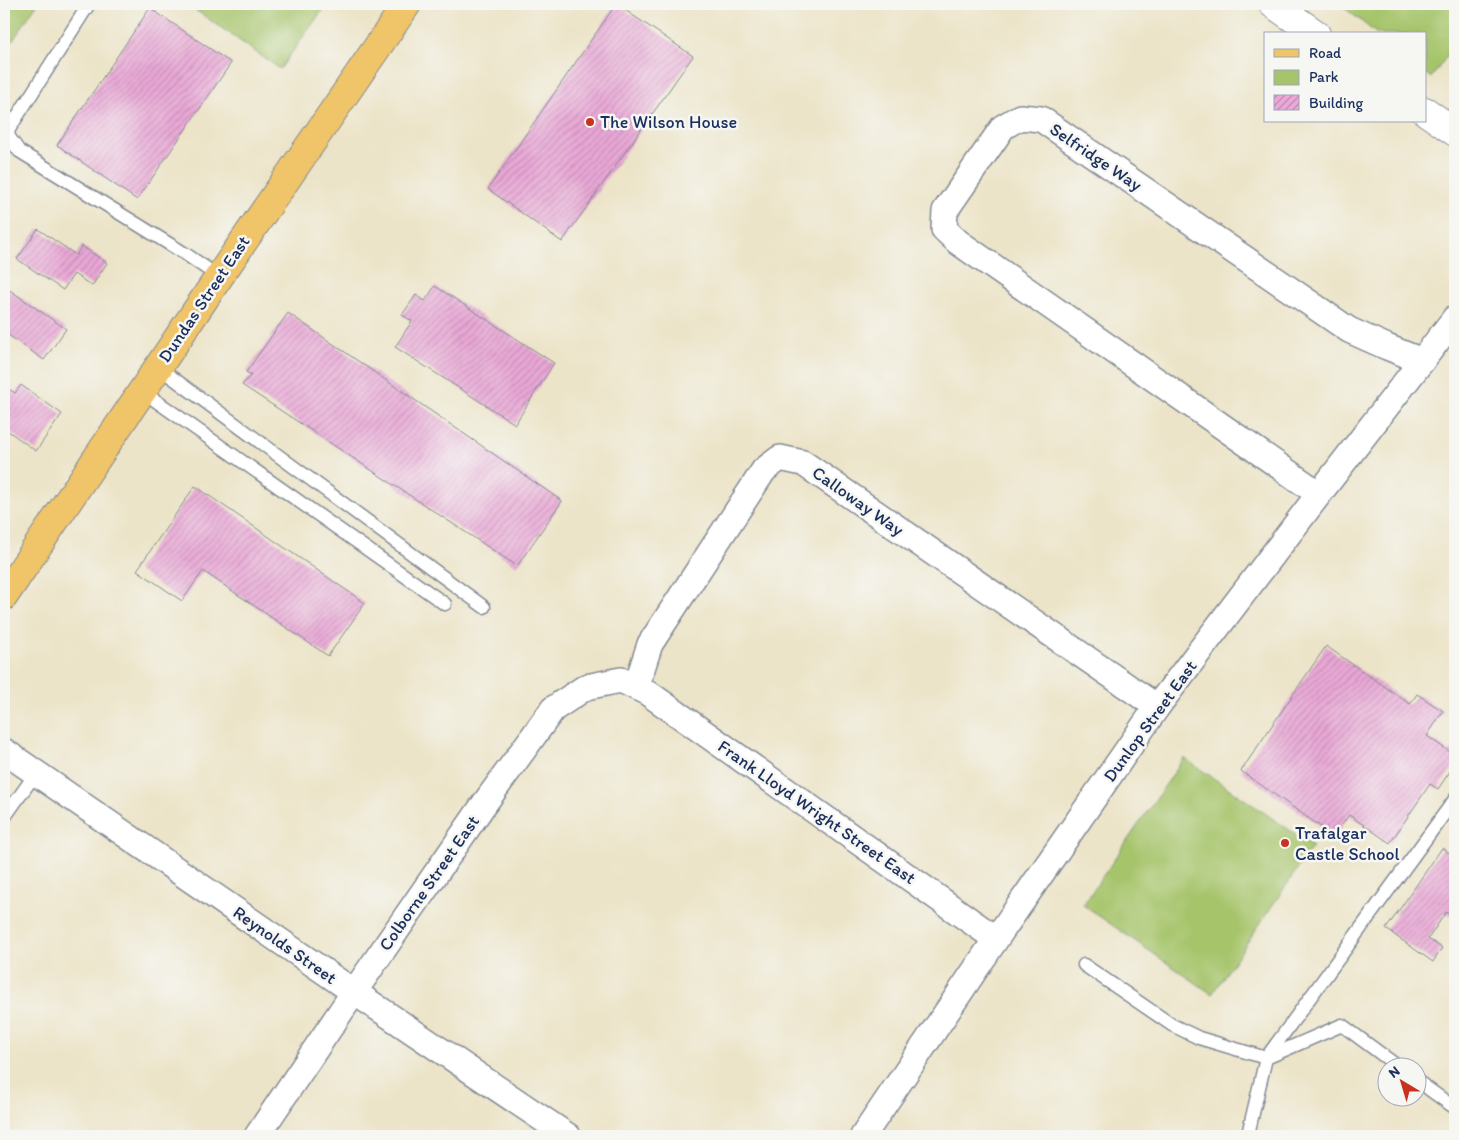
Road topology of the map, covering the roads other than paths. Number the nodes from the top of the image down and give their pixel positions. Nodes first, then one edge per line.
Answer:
1 (89, 4) edge
2 (407, 4) edge
3 (1273, 4) edge
4 (1313, 32) edge
5 (1426, 112) edge
6 (1455, 132) edge
7 (219, 277) junction
8 (1455, 318) edge
9 (1422, 361) junction
10 (158, 368) junction
11 (142, 391) junction
12 (1319, 494) junction
13 (4, 596) edge
14 (444, 604) dead end
15 (484, 607) dead end
16 (636, 688) junction
17 (1158, 707) junction
18 (4, 751) edge
19 (36, 773) junction
20 (1455, 799) edge
21 (4, 818) edge
22 (996, 939) junction
23 (1084, 965) dead end
24 (354, 992) junction
25 (1266, 1058) junction
26 (1386, 1058) edge
27 (1426, 1087) edge
28 (1455, 1108) edge
29 (257, 1136) edge
30 (568, 1136) edge
31 (863, 1136) edge
32 (1251, 1136) edge

1 - 7 lane
2 - 7 main road, Dundas Street East
3 - 4 street
5 - 6 street
7 - 10 main road, Dundas Street East
8 - 9 street, Dunlop Street East
9 - 12 street, Dunlop Street East
9 - 12 street, Selfridge Way
10 - 11 main road, Dundas Street East
10 - 15 lane
11 - 13 main road, Dundas Street East
11 - 14 lane
12 - 17 street, Dunlop Street East
16 - 17 street, Calloway Way
16 - 22 street, Frank Lloyd Wright Street East
16 - 24 street, Colborne Street East
17 - 22 street, Dunlop Street East
18 - 19 street, Reynolds Street
19 - 21 lane
19 - 24 street, Reynolds Street
20 - 25 lane
22 - 31 street, Dunlop Street East
23 - 25 lane
24 - 29 street, Colborne Street East
24 - 30 street, Reynolds Street
25 - 26 lane
25 - 32 lane
27 - 28 lane

